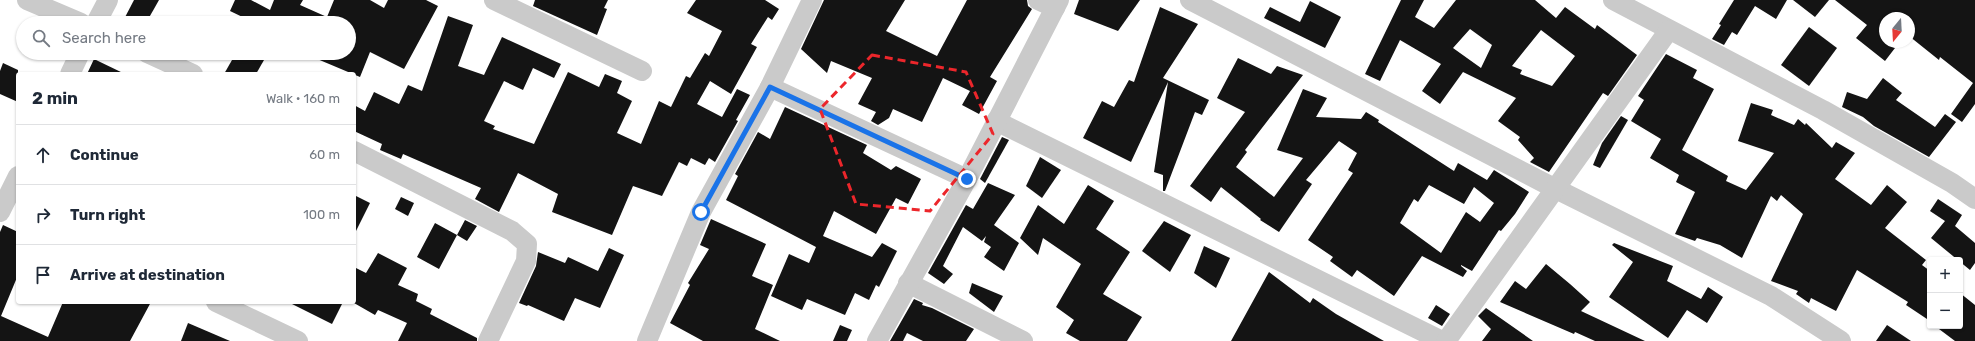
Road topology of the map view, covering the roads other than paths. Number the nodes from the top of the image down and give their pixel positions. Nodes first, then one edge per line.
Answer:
1 (27, 0) edge
2 (108, 0) edge
3 (494, 0) edge
4 (812, 0) edge
5 (1190, 0) edge
6 (1613, 0) edge
7 (1050, 2) edge
8 (65, 16) edge
9 (100, 16) edge
10 (1669, 30) junction
11 (77, 60) edge
12 (162, 60) edge
13 (642, 71) dead end
14 (71, 72) edge
15 (189, 72) edge
16 (770, 87) junction
17 (996, 121) junction
18 (356, 152) edge
19 (967, 179) junction
20 (16, 181) edge
21 (1554, 188) junction
22 (1975, 199) edge
23 (6, 205) edge
24 (908, 283) junction
25 (220, 304) edge
26 (298, 341) edge
27 (488, 341) edge
28 (647, 341) edge
29 (877, 341) edge
30 (1023, 341) edge
31 (1442, 341) edge
32 (1446, 341) edge
33 (1841, 341) edge

1 - 8 street
2 - 9 street
3 - 13 street
4 - 16 street
5 - 21 street
6 - 10 street
7 - 17 street
10 - 21 street
10 - 22 street
11 - 14 street
12 - 15 street
16 - 19 street
16 - 28 street
17 - 19 street
17 - 31 street
18 - 27 street
19 - 24 street
20 - 23 street
21 - 32 street
21 - 33 street
24 - 29 street
24 - 30 street
25 - 26 street

